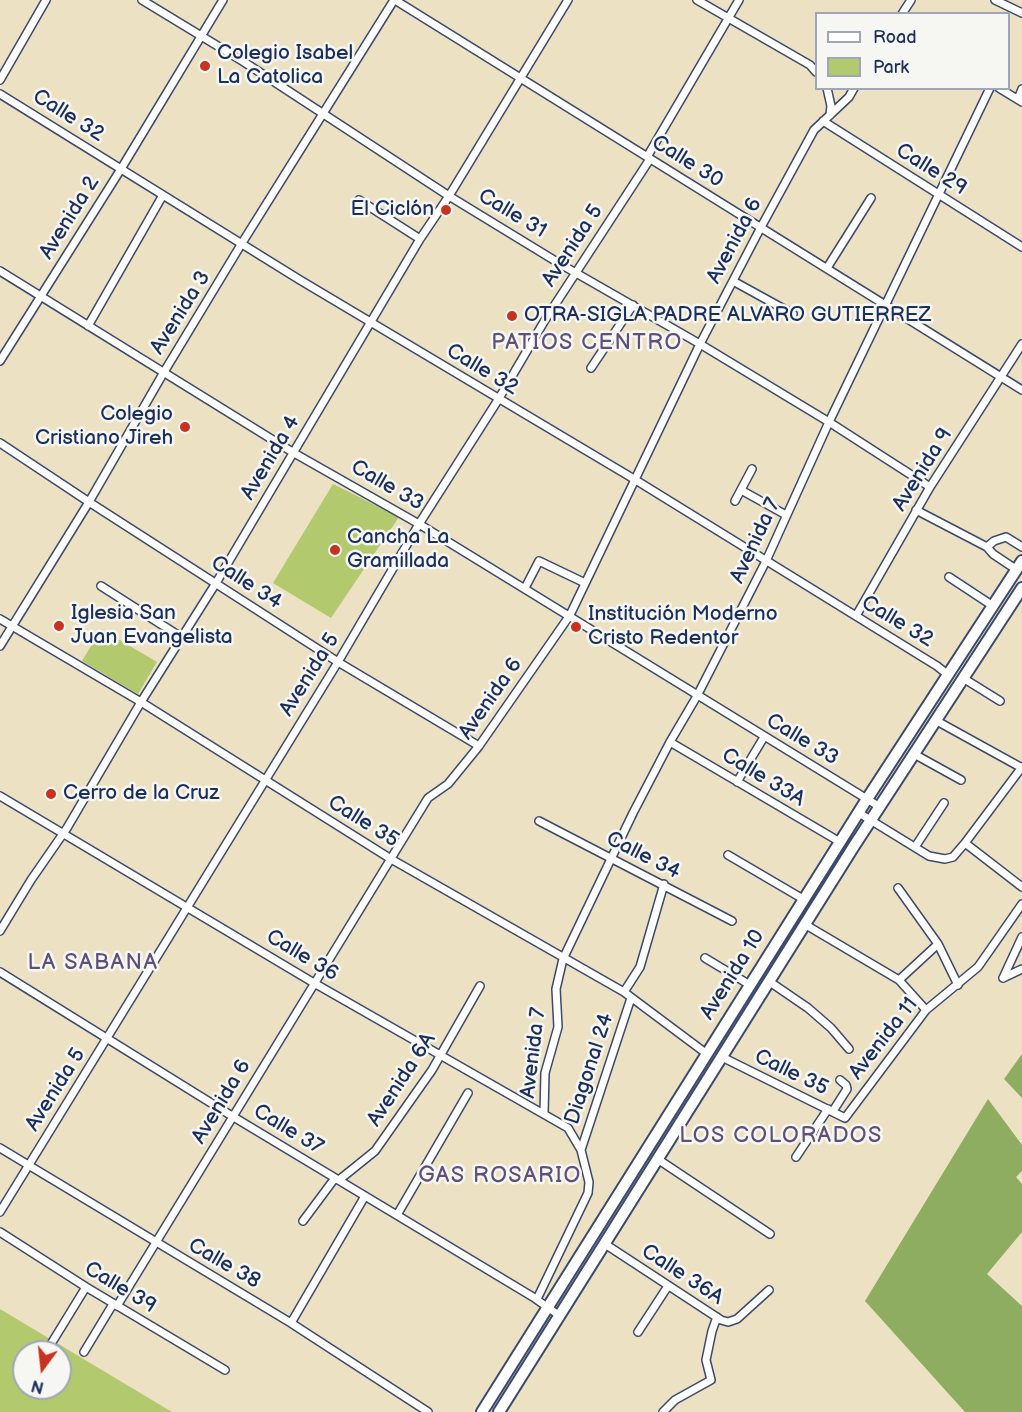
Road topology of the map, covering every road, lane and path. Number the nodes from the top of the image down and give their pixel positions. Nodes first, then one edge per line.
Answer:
1 (46, 0) edge
2 (142, 0) edge
3 (223, 0) edge
4 (394, 0) edge
5 (568, 0) edge
6 (697, 0) edge
7 (739, 0) edge
8 (995, 0) edge
9 (1022, 13) edge
10 (728, 18) junction
11 (202, 37) junction
12 (815, 71) edge
13 (521, 78) junction
14 (0, 80) edge
15 (1022, 89) edge
16 (852, 90) edge
17 (989, 90) edge
18 (1002, 90) edge
19 (828, 91) edge
20 (0, 94) edge
21 (1020, 100) edge
22 (322, 113) junction
23 (830, 115) junction
24 (823, 121) junction
25 (649, 158) junction
26 (121, 169) junction
27 (163, 195) junction
28 (940, 195) junction
29 (449, 196) junction
30 (871, 198) dead end
31 (359, 200) dead end
32 (760, 229) junction
33 (420, 240) junction
34 (242, 243) junction
35 (1022, 247) edge
36 (827, 268) junction
37 (0, 271) edge
38 (575, 272) junction
39 (733, 281) junction
40 (40, 297) junction
41 (633, 305) junction
42 (885, 305) junction
43 (793, 314) dead end
44 (371, 323) junction
45 (88, 326) junction
46 (700, 344) junction
47 (1022, 344) edge
48 (0, 361) edge
49 (591, 368) dead end
50 (164, 372) junction
51 (1001, 377) junction
52 (1022, 390) edge
53 (498, 400) junction
54 (829, 422) junction
55 (0, 443) edge
56 (294, 453) junction
57 (752, 469) dead end
58 (634, 479) junction
59 (930, 487) junction
60 (741, 490) junction
61 (735, 501) dead end
62 (89, 502) junction
63 (916, 510) junction
64 (786, 516) junction
65 (419, 524) junction
66 (987, 547) junction
67 (1022, 547) edge
68 (766, 561) junction
69 (1019, 566) edge
70 (949, 577) dead end
71 (216, 583) junction
72 (585, 583) junction
73 (101, 586) dead end
74 (525, 588) junction
75 (1022, 588) edge
76 (1018, 602) edge
77 (993, 606) junction
78 (570, 615) junction
79 (856, 616) junction
80 (0, 619) edge
81 (12, 626) junction
82 (181, 637) junction
83 (0, 646) edge
84 (338, 662) junction
85 (947, 674) junction
86 (963, 678) junction
87 (697, 696) junction
88 (1000, 701) dead end
89 (141, 702) junction
90 (935, 720) junction
91 (764, 737) junction
92 (670, 742) junction
93 (479, 746) junction
94 (914, 754) junction
95 (1022, 768) edge
96 (264, 780) junction
97 (961, 780) dead end
98 (737, 782) junction
99 (0, 796) edge
100 (867, 799) junction
101 (944, 803) dead end
102 (880, 807) junction
103 (859, 813) junction
104 (539, 821) dead end
105 (871, 821) junction
106 (63, 833) junction
107 (840, 842) junction
108 (965, 843) junction
109 (915, 847) junction
110 (728, 855) dead end
111 (612, 858) junction
112 (391, 859) junction
113 (664, 884) junction
114 (898, 888) dead end
115 (1022, 888) edge
116 (803, 899) junction
117 (1022, 904) edge
118 (187, 908) junction
119 (732, 921) dead end
120 (806, 925) junction
121 (0, 931) edge
122 (1022, 938) edge
123 (938, 944) junction
124 (705, 958) dead end
125 (563, 959) junction
126 (1022, 969) edge
127 (0, 972) edge
128 (899, 980) junction
129 (770, 982) junction
130 (314, 983) junction
131 (750, 985) junction
132 (958, 985) junction
133 (480, 986) dead end
134 (624, 992) junction
135 (631, 998) junction
136 (926, 1010) junction
137 (108, 1038) junction
138 (849, 1049) dead end
139 (707, 1054) junction
140 (440, 1055) junction
141 (722, 1057) junction
142 (840, 1080) dead end
143 (468, 1093) dead end
144 (830, 1110) junction
145 (544, 1113) junction
146 (232, 1116) junction
147 (845, 1118) joint
148 (0, 1148) edge
149 (581, 1150) junction
150 (796, 1157) dead end
151 (659, 1160) junction
152 (29, 1165) junction
153 (337, 1179) junction
154 (365, 1196) junction
155 (0, 1212) edge
156 (397, 1215) junction
157 (303, 1221) dead end
158 (0, 1232) edge
159 (770, 1234) dead end
160 (156, 1243) junction
161 (605, 1244) junction
162 (668, 1286) junction
163 (86, 1287) junction
164 (769, 1290) dead end
165 (537, 1299) junction
166 (115, 1305) junction
167 (548, 1308) junction
168 (560, 1316) junction
169 (717, 1317) junction
170 (291, 1323) junction
171 (639, 1332) dead end
172 (53, 1340) edge
173 (84, 1352) dead end
174 (225, 1370) dead end
175 (428, 1412) edge
176 (482, 1412) edge
177 (500, 1412) edge
178 (663, 1412) edge

1 - 14 street
2 - 11 street, Calle 31
3 - 11 street, Avenida 2
4 - 13 street, Calle 30
4 - 22 street, Avenida 3
5 - 13 street, Avenida 4
6 - 10 street
7 - 10 street, Avenida 5
8 - 9 street
10 - 12 street
10 - 25 street, Avenida 5
11 - 22 street, Calle 31
11 - 26 street, Avenida 2
13 - 25 street, Calle 30
13 - 29 street, Avenida 4
15 - 21 street
16 - 23 street, Avenida 6
17 - 28 street, Avenida 7
18 - 21 street
19 - 23 street
20 - 26 street, Calle 32
22 - 29 street, Calle 31
22 - 34 street, Avenida 3
23 - 24 street, Avenida 6
24 - 28 street, Calle 29
24 - 32 street, Avenida 6
25 - 32 street, Calle 30
25 - 38 street, Avenida 5
26 - 27 street, Calle 32
26 - 40 street, Avenida 2
27 - 34 street, Calle 32
27 - 45 street
28 - 35 street, Calle 29
28 - 42 street, Avenida 7
29 - 33 street, Avenida 4
29 - 38 street, Calle 31
30 - 36 street
31 - 33 street
32 - 36 street, Calle 30
32 - 39 street, Avenida 6
33 - 44 street, Avenida 4
34 - 44 street, Calle 32
34 - 50 street, Avenida 3
36 - 42 street, Calle 30
37 - 40 street, Calle 33
38 - 41 street, Calle 31
38 - 53 street, Avenida 5
39 - 43 street
39 - 46 street, Avenida 6
40 - 45 street, Calle 33
40 - 48 street, Avenida 2
41 - 46 street, Calle 31
41 - 49 street
42 - 51 street, Calle 30
42 - 54 street, Avenida 7
44 - 53 street, Calle 32
44 - 56 street, Avenida 4
45 - 50 street, Calle 33
46 - 54 street, Calle 31
46 - 58 street, Avenida 6
47 - 51 street, Avenida 9
50 - 56 street, Calle 33
50 - 62 street, Avenida 3
51 - 52 street, Calle 30
51 - 59 street, Avenida 9
53 - 58 street, Calle 32
53 - 65 street, Avenida 5
54 - 59 street, Calle 31
54 - 64 street, Avenida 7
55 - 62 street, Calle 34
56 - 65 street, Calle 33
56 - 71 street, Avenida 4
57 - 60 street
58 - 68 street, Calle 32
58 - 72 street, Avenida 6
59 - 63 street, Avenida 9
60 - 61 street
60 - 64 street
62 - 71 street, Calle 34
62 - 81 street, Avenida 3
63 - 66 street
63 - 79 street, Avenida 9
64 - 68 street, Avenida 7
65 - 74 street, Calle 33
65 - 84 street, Avenida 5
66 - 67 street
66 - 69 street
68 - 79 street, Calle 32
68 - 87 street, Avenida 7
69 - 77 main road, Avenida 10
70 - 77 street
71 - 82 street, Avenida 4
71 - 84 street, Calle 34
72 - 74 street
72 - 78 street, Avenida 6
73 - 82 street
74 - 78 street, Calle 33
75 - 76 main road, Avenida 10
76 - 86 main road, Avenida 10
77 - 85 main road, Avenida 10
78 - 87 street, Calle 33
78 - 93 street, Avenida 6
79 - 85 street, Calle 32
80 - 81 street, Calle 35
81 - 83 street, Avenida 3
81 - 89 street, Calle 35
82 - 89 street, Avenida 4
84 - 93 street, Calle 34
84 - 96 street, Avenida 5
85 - 100 main road, Avenida 10
86 - 88 street
86 - 90 main road, Avenida 10
87 - 91 street, Calle 33
87 - 92 street, Avenida 7
89 - 96 street, Calle 35
89 - 106 street, Avenida 4
90 - 94 main road, Avenida 10
90 - 95 street
91 - 98 street
91 - 100 street, Calle 33
92 - 98 street, Calle 33A
92 - 111 street, Avenida 7
93 - 112 street, Avenida 6
94 - 97 street
94 - 102 main road, Avenida 10
95 - 108 street
96 - 112 street, Calle 35
96 - 118 street, Avenida 5
98 - 107 street, Calle 33A
99 - 106 street, Calle 36
100 - 102 street, Calle 33
100 - 103 main road, Avenida 10
101 - 109 street
102 - 105 main road, Avenida 10
103 - 105 street
103 - 107 main road, Avenida 10
104 - 111 street, Calle 34
105 - 109 street
105 - 120 main road, Avenida 10
106 - 118 street, Calle 36
106 - 121 street, Avenida 4
107 - 116 main road, Avenida 10
108 - 109 street
108 - 115 street
110 - 116 street
111 - 113 street, Calle 34
111 - 125 street, Avenida 7
112 - 125 street, Calle 35
112 - 130 street, Avenida 6
113 - 119 street, Calle 34
113 - 134 street
114 - 123 street
116 - 131 main road, Avenida 10
117 - 132 street, Avenida 11
118 - 130 street, Calle 36
118 - 137 street, Avenida 5
120 - 128 street
120 - 129 main road, Avenida 10
122 - 126 street
123 - 128 street
123 - 132 street
124 - 131 street
125 - 134 street, Calle 35
125 - 145 street, Avenida 7
127 - 137 street, Calle 37
128 - 136 street
129 - 138 street
129 - 141 main road, Avenida 10
130 - 140 street, Calle 36
130 - 146 street, Avenida 6
131 - 139 main road, Avenida 10
132 - 136 street, Avenida 11
133 - 140 street, Avenida 6A
134 - 135 street, Calle 35
135 - 139 street, Calle 35
135 - 149 street, Diagonal 24
136 - 147 street, Avenida 11
137 - 146 street, Calle 37
137 - 152 street, Avenida 5
139 - 167 main road, Avenida 10
140 - 145 street, Calle 36
140 - 153 street, Avenida 6A
141 - 144 street, Calle 35
141 - 151 main road, Avenida 10
142 - 144 street
143 - 156 street
144 - 147 street, Calle 35
144 - 150 street
145 - 149 street, Calle 36
146 - 153 street, Calle 37
146 - 160 street, Avenida 6
148 - 152 street, Calle 38
149 - 165 street
151 - 159 street
151 - 161 main road, Avenida 10
152 - 155 street, Avenida 5
152 - 160 street, Calle 38
153 - 154 street, Calle 37
153 - 157 street, Avenida 6A
154 - 156 street, Calle 37
154 - 170 street
156 - 165 street, Calle 37
158 - 163 street, Calle 39
160 - 166 street, Avenida 6
160 - 170 street, Calle 38
161 - 162 street, Calle 36A
161 - 168 main road, Avenida 10
162 - 169 street, Calle 36A
162 - 171 street
163 - 166 street, Calle 39
163 - 172 street
164 - 169 street, Calle 36A
165 - 167 street, Calle 37
166 - 173 street, Avenida 6
166 - 174 street, Calle 39
167 - 168 street, Calle 37
167 - 176 main road, Avenida 10
168 - 177 main road, Avenida 10
169 - 178 street
170 - 175 street, Calle 38

